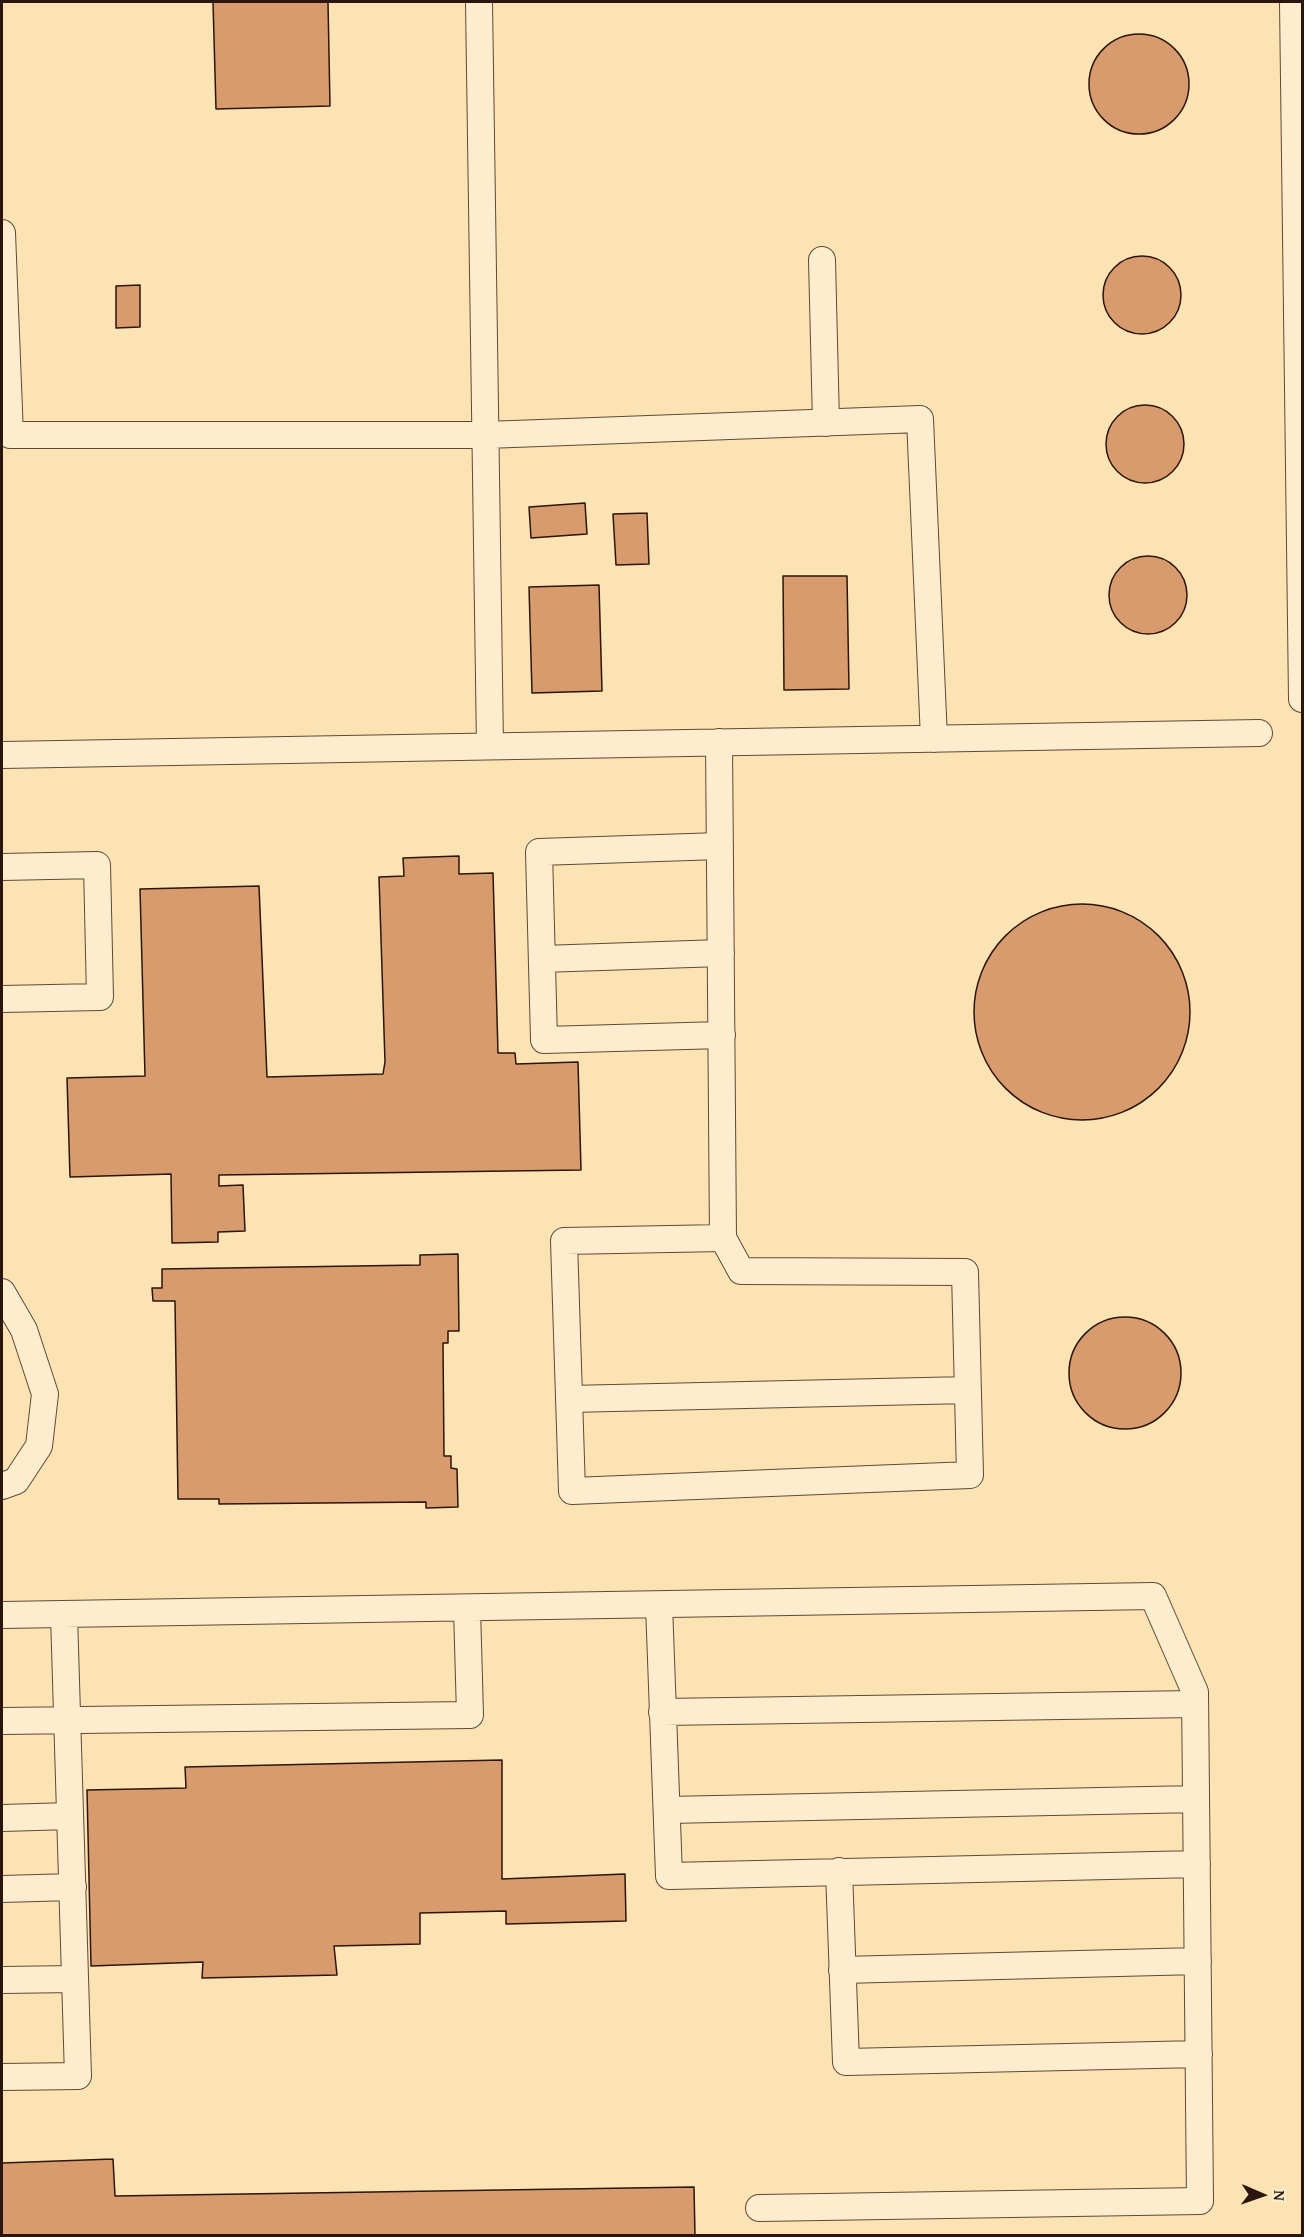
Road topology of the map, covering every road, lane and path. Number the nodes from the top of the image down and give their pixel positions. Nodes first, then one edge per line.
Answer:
1 (479, 2) edge
2 (1293, 2) edge
3 (1299, 180) edge
4 (2, 233) edge
5 (822, 260) dead end
6 (826, 423) junction
7 (6, 435) edge
8 (486, 435) junction
9 (1302, 699) edge
10 (1259, 734) dead end
11 (934, 739) junction
12 (719, 742) junction
13 (490, 746) junction
14 (2, 755) edge
15 (720, 846) junction
16 (2, 867) edge
17 (721, 953) junction
18 (542, 959) junction
19 (2, 999) edge
20 (722, 1035) junction
21 (723, 1238) junction
22 (2, 1292) edge
23 (968, 1390) junction
24 (569, 1399) junction
25 (2, 1486) edge
26 (659, 1605) junction
27 (467, 1608) junction
28 (2, 1615) edge
29 (64, 1615) junction
30 (1195, 1704) junction
31 (662, 1713) junction
32 (2, 1721) edge
33 (68, 1721) junction
34 (1196, 1799) junction
35 (667, 1810) junction
36 (70, 1816) junction
37 (2, 1818) edge
38 (1197, 1864) junction
39 (839, 1871) junction
40 (73, 1887) junction
41 (2, 1889) edge
42 (1198, 1961) junction
43 (842, 1970) junction
44 (75, 1978) junction
45 (2, 1980) edge
46 (1199, 2054) junction
47 (2, 2076) edge
48 (759, 2208) dead end

1 - 8 lane
2 - 3 lane
3 - 9 lane
4 - 7 lane
5 - 6 lane
6 - 8 lane
6 - 11 lane
7 - 8 lane
8 - 13 lane
10 - 11 lane
11 - 12 lane
12 - 13 lane
12 - 15 lane
13 - 14 lane
15 - 17 lane
15 - 18 lane
16 - 19 lane
17 - 18 lane
17 - 20 lane
18 - 20 lane
20 - 21 lane
21 - 23 lane
21 - 24 lane
22 - 25 lane
23 - 24 lane
23 - 24 lane
26 - 27 lane
26 - 30 lane
26 - 31 lane
27 - 29 lane
27 - 33 lane
28 - 29 lane
29 - 33 lane
30 - 31 lane
30 - 34 lane
31 - 35 lane
32 - 33 lane
33 - 36 lane
34 - 35 lane
34 - 38 lane
35 - 39 lane
36 - 37 lane
36 - 40 lane
38 - 39 lane
38 - 42 lane
39 - 43 lane
40 - 41 lane
40 - 44 lane
42 - 43 lane
42 - 46 lane
43 - 46 lane
44 - 45 lane
44 - 47 lane
46 - 48 lane

